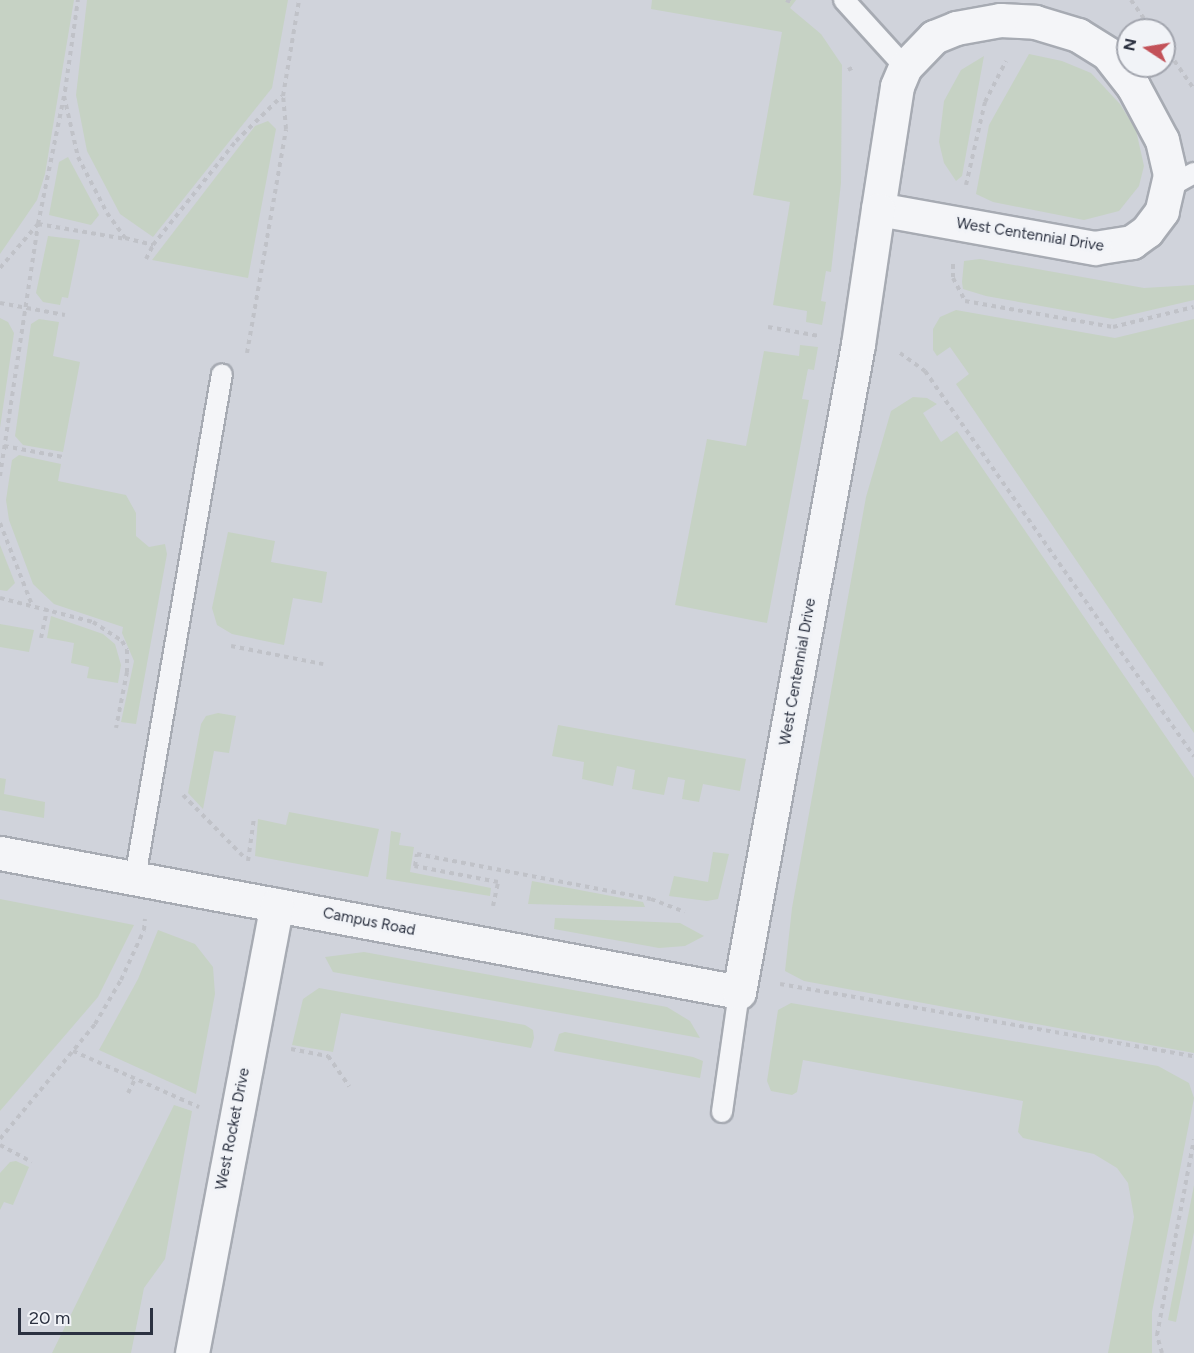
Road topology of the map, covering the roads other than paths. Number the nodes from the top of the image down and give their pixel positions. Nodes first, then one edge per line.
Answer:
1 (844, 0) edge
2 (905, 67) junction
3 (1181, 180) edge
4 (878, 209) junction
5 (222, 374) dead end
6 (0, 853) edge
7 (135, 878) junction
8 (277, 905) junction
9 (739, 992) junction
10 (722, 1112) dead end
11 (192, 1353) edge

1 - 2 lane
2 - 3 street, West Centennial Drive
2 - 4 street, West Centennial Drive
3 - 4 street, West Centennial Drive
4 - 9 street, West Centennial Drive
5 - 7 lane
6 - 7 street, Campus Road
7 - 8 street, Campus Road
8 - 9 street, Campus Road
8 - 11 street, West Rocket Drive
9 - 10 lane

